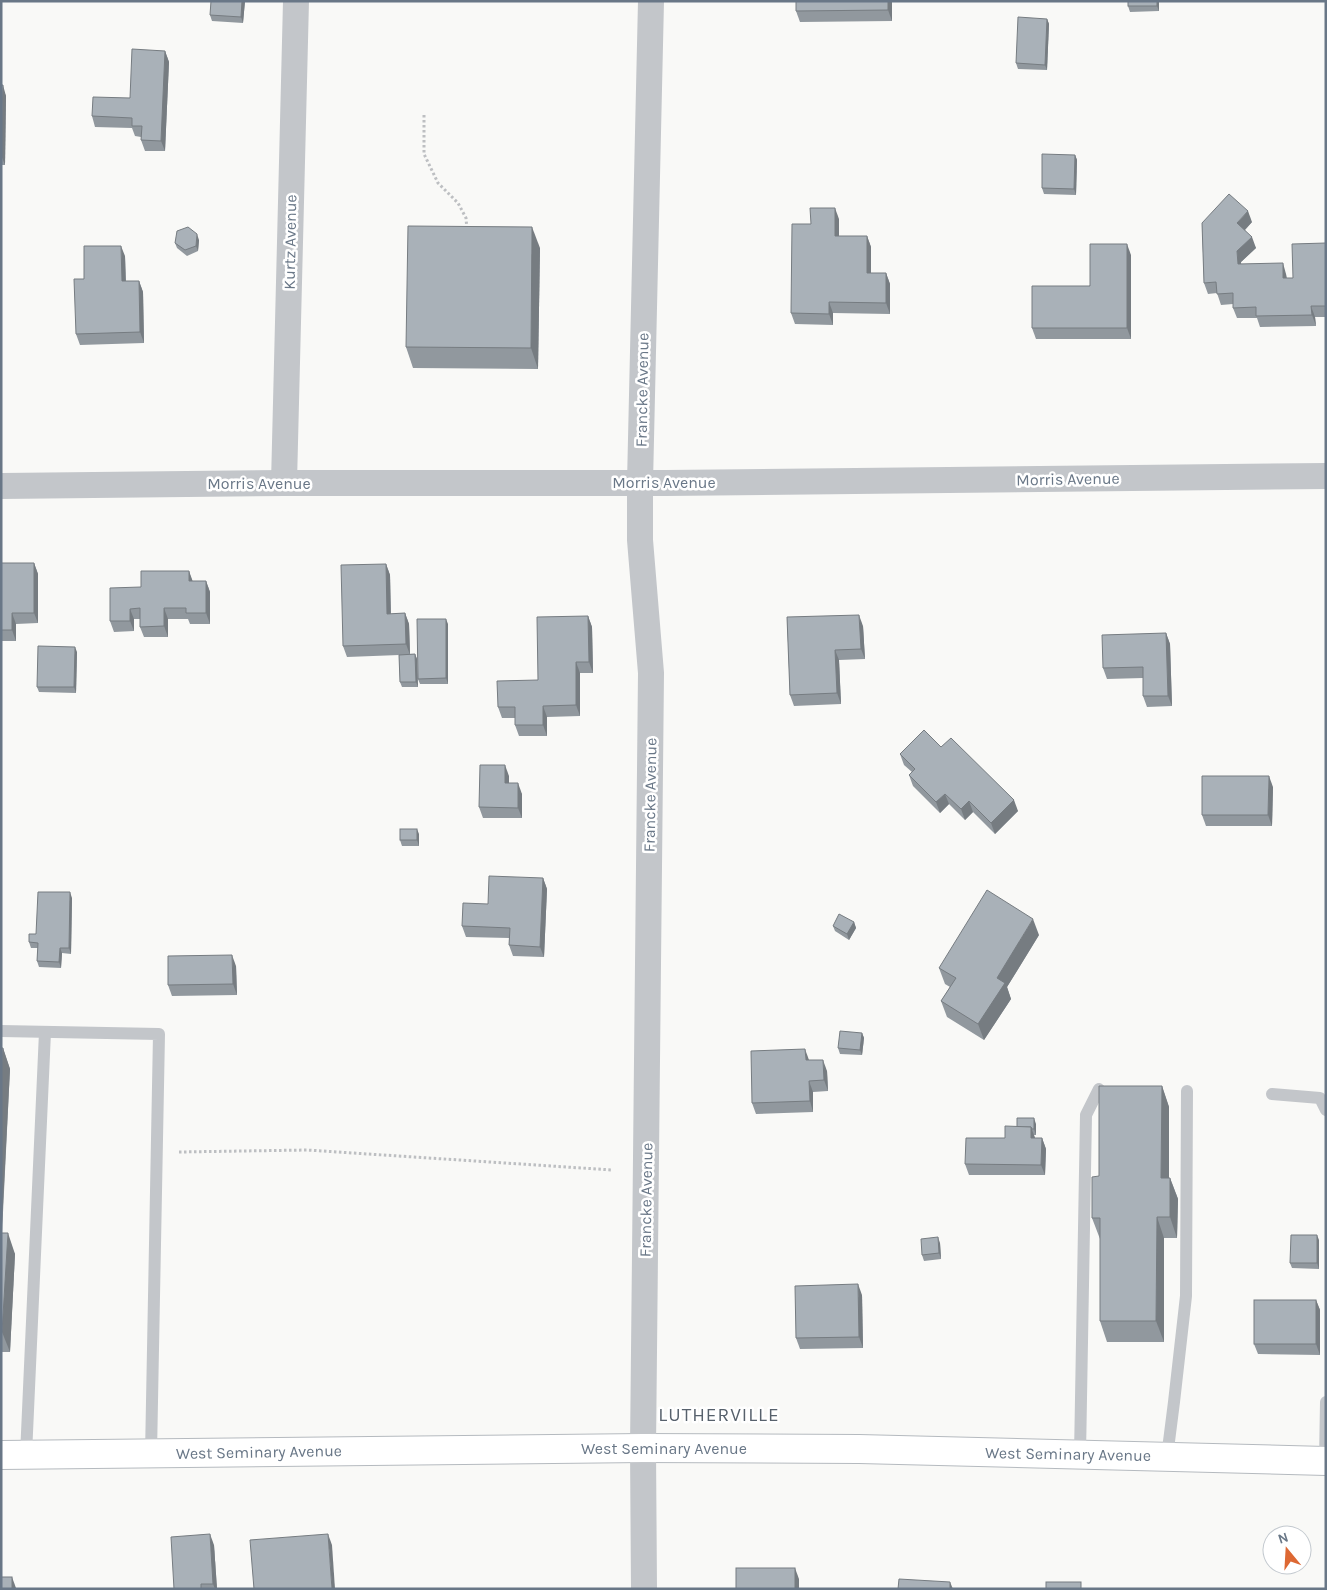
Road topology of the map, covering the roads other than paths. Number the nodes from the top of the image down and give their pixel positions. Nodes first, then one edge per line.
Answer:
1 (296, 1) edge
2 (652, 1) edge
3 (1326, 476) edge
4 (284, 483) junction
5 (640, 483) junction
6 (1, 486) edge
7 (1, 1031) edge
8 (45, 1032) junction
9 (1099, 1089) edge
10 (1187, 1091) dead end
11 (1272, 1094) dead end
12 (1326, 1110) edge
13 (1326, 1402) edge
14 (643, 1448) junction
15 (151, 1454) junction
16 (14, 1455) edge
17 (1080, 1455) junction
18 (1167, 1457) junction
19 (1325, 1461) edge
20 (644, 1589) edge

1 - 4 street, Kurtz Avenue
2 - 5 street, Francke Avenue
3 - 5 street, Morris Avenue
4 - 5 street, Morris Avenue
4 - 6 street, Morris Avenue
5 - 14 street, Francke Avenue
7 - 8 lane
8 - 15 lane
8 - 16 lane
9 - 17 lane
10 - 18 lane
11 - 12 lane
13 - 19 lane
14 - 15 main road, West Seminary Avenue
14 - 17 main road, West Seminary Avenue
14 - 20 street, Francke Avenue
15 - 16 main road, West Seminary Avenue
17 - 18 main road, West Seminary Avenue
18 - 19 main road, West Seminary Avenue

